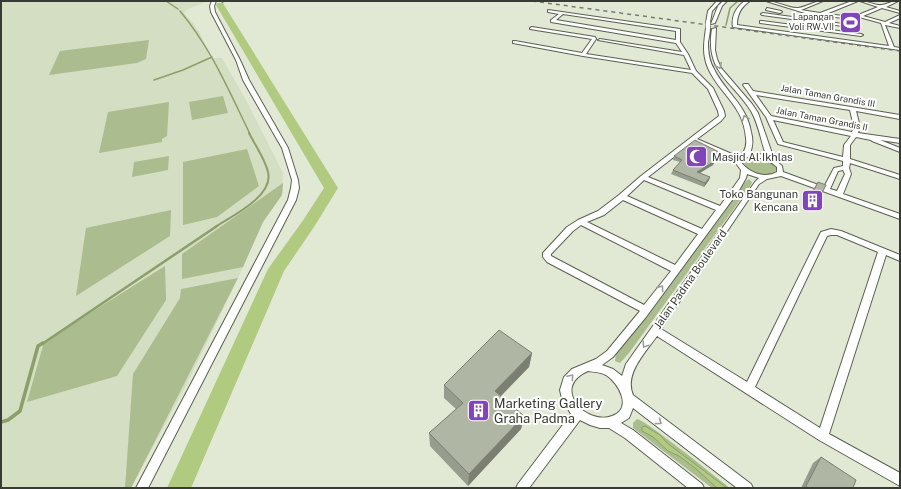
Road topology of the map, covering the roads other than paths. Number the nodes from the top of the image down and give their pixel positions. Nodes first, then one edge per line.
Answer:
1 (214, 1) edge
2 (719, 1) edge
3 (725, 1) edge
4 (748, 1) edge
5 (768, 1) edge
6 (821, 1) edge
7 (856, 1) edge
8 (862, 1) edge
9 (896, 1) edge
10 (779, 2) edge
11 (841, 3) dead end
12 (847, 4) junction
13 (882, 6) junction
14 (767, 9) junction
15 (797, 10) junction
16 (549, 11) dead end
17 (900, 12) edge
18 (562, 13) junction
19 (763, 14) junction
20 (820, 15) junction
21 (860, 16) junction
22 (900, 16) edge
23 (853, 18) junction
24 (895, 18) junction
25 (808, 20) junction
26 (900, 20) edge
27 (762, 22) junction
28 (885, 23) junction
29 (711, 25) junction
30 (858, 27) junction
31 (900, 27) edge
32 (532, 28) dead end
33 (761, 29) junction
34 (607, 31) junction
35 (861, 35) junction
36 (593, 39) junction
37 (601, 40) junction
38 (515, 42) dead end
39 (678, 42) junction
40 (864, 43) junction
41 (892, 47) junction
42 (900, 48) edge
43 (686, 54) junction
44 (582, 55) junction
45 (622, 61) junction
46 (694, 72) junction
47 (699, 78) junction
48 (746, 85) dead end
49 (753, 93) junction
50 (852, 109) junction
51 (769, 117) junction
52 (900, 117) edge
53 (855, 134) junction
54 (872, 138) junction
55 (693, 140) junction
56 (900, 141) edge
57 (900, 150) edge
58 (746, 155) junction
59 (739, 159) junction
60 (771, 160) junction
61 (847, 160) junction
62 (846, 168) junction
63 (744, 169) junction
64 (780, 173) junction
65 (833, 176) junction
66 (644, 177) junction
67 (765, 177) junction
68 (900, 177) edge
69 (846, 180) junction
70 (826, 189) junction
71 (839, 194) junction
72 (622, 197) junction
73 (721, 209) junction
74 (900, 217) edge
75 (581, 222) junction
76 (703, 233) junction
77 (883, 251) junction
78 (900, 258) edge
79 (675, 269) junction
80 (645, 310) junction
81 (655, 330) junction
82 (589, 367) junction
83 (749, 389) junction
84 (626, 393) junction
85 (578, 414) junction
86 (611, 423) junction
87 (823, 436) junction
88 (900, 480) edge
89 (142, 488) edge
90 (522, 488) edge
91 (698, 488) edge
92 (747, 488) edge

1 - 89 street
2 - 29 street
3 - 29 street
4 - 33 street
5 - 10 street
6 - 15 street
7 - 12 street
8 - 13 street
9 - 13 street
10 - 14 street
10 - 15 street
11 - 12 street
12 - 20 street
13 - 17 street
13 - 21 street
14 - 19 street
14 - 25 street
15 - 20 street
16 - 18 street
18 - 34 street
18 - 39 street
19 - 25 street
19 - 27 street
20 - 23 street
21 - 23 street
21 - 28 street
22 - 24 street
23 - 30 street
24 - 26 street
24 - 28 street
25 - 30 street
27 - 33 street
27 - 35 street
28 - 31 street
28 - 41 street
58 -> 29 street
29 -> 60 street
30 - 35 street
32 - 36 street
33 - 40 street
34 - 37 street
34 - 39 street
35 - 40 street
36 - 37 street
36 - 44 street
37 - 43 street
38 - 44 street
39 - 43 street
40 - 41 street
41 - 42 street
43 - 46 street
44 - 45 street
45 - 46 street
45 - 47 street
46 - 47 street
47 - 55 street
48 - 49 street
49 - 50 street, Jalan Taman Grandis III
49 - 51 street
50 - 52 street, Jalan Taman Grandis III
50 - 53 street
51 - 53 street, Jalan Taman Grandis II
51 - 61 street
53 - 54 street, Jalan Taman Grandis II
53 - 61 street
54 - 56 street, Jalan Taman Grandis II
54 - 57 street, Jalan Taman Grandis II
55 - 59 street
55 - 66 street
58 - 59 street
58 - 60 street
59 - 63 street
60 - 64 street
61 - 62 street
61 - 68 street
62 - 65 street
62 - 69 street
63 - 67 street
63 - 73 street, Jalan Padma Boulevard
64 - 67 street
64 - 70 street
65 - 69 street
65 - 70 street
66 - 72 street
66 - 73 street
67 - 81 street, Jalan Padma Boulevard
69 - 71 street
70 - 71 street
71 - 74 street
72 - 75 street
72 - 76 street
73 - 76 street, Jalan Padma Boulevard
75 - 79 street
75 - 80 street
76 - 79 street, Jalan Padma Boulevard
77 - 78 street
77 - 83 street
77 - 87 street
80 -> 79 street, Jalan Padma Boulevard
80 - 82 street, Jalan Padma Boulevard
81 - 83 street
81 -> 84 street, Jalan Padma Boulevard
82 - 84 street
85 -> 82 street
83 - 87 street
84 - 86 street
84 -> 92 street
85 - 86 street
85 - 90 street
86 - 91 street
87 - 88 street

